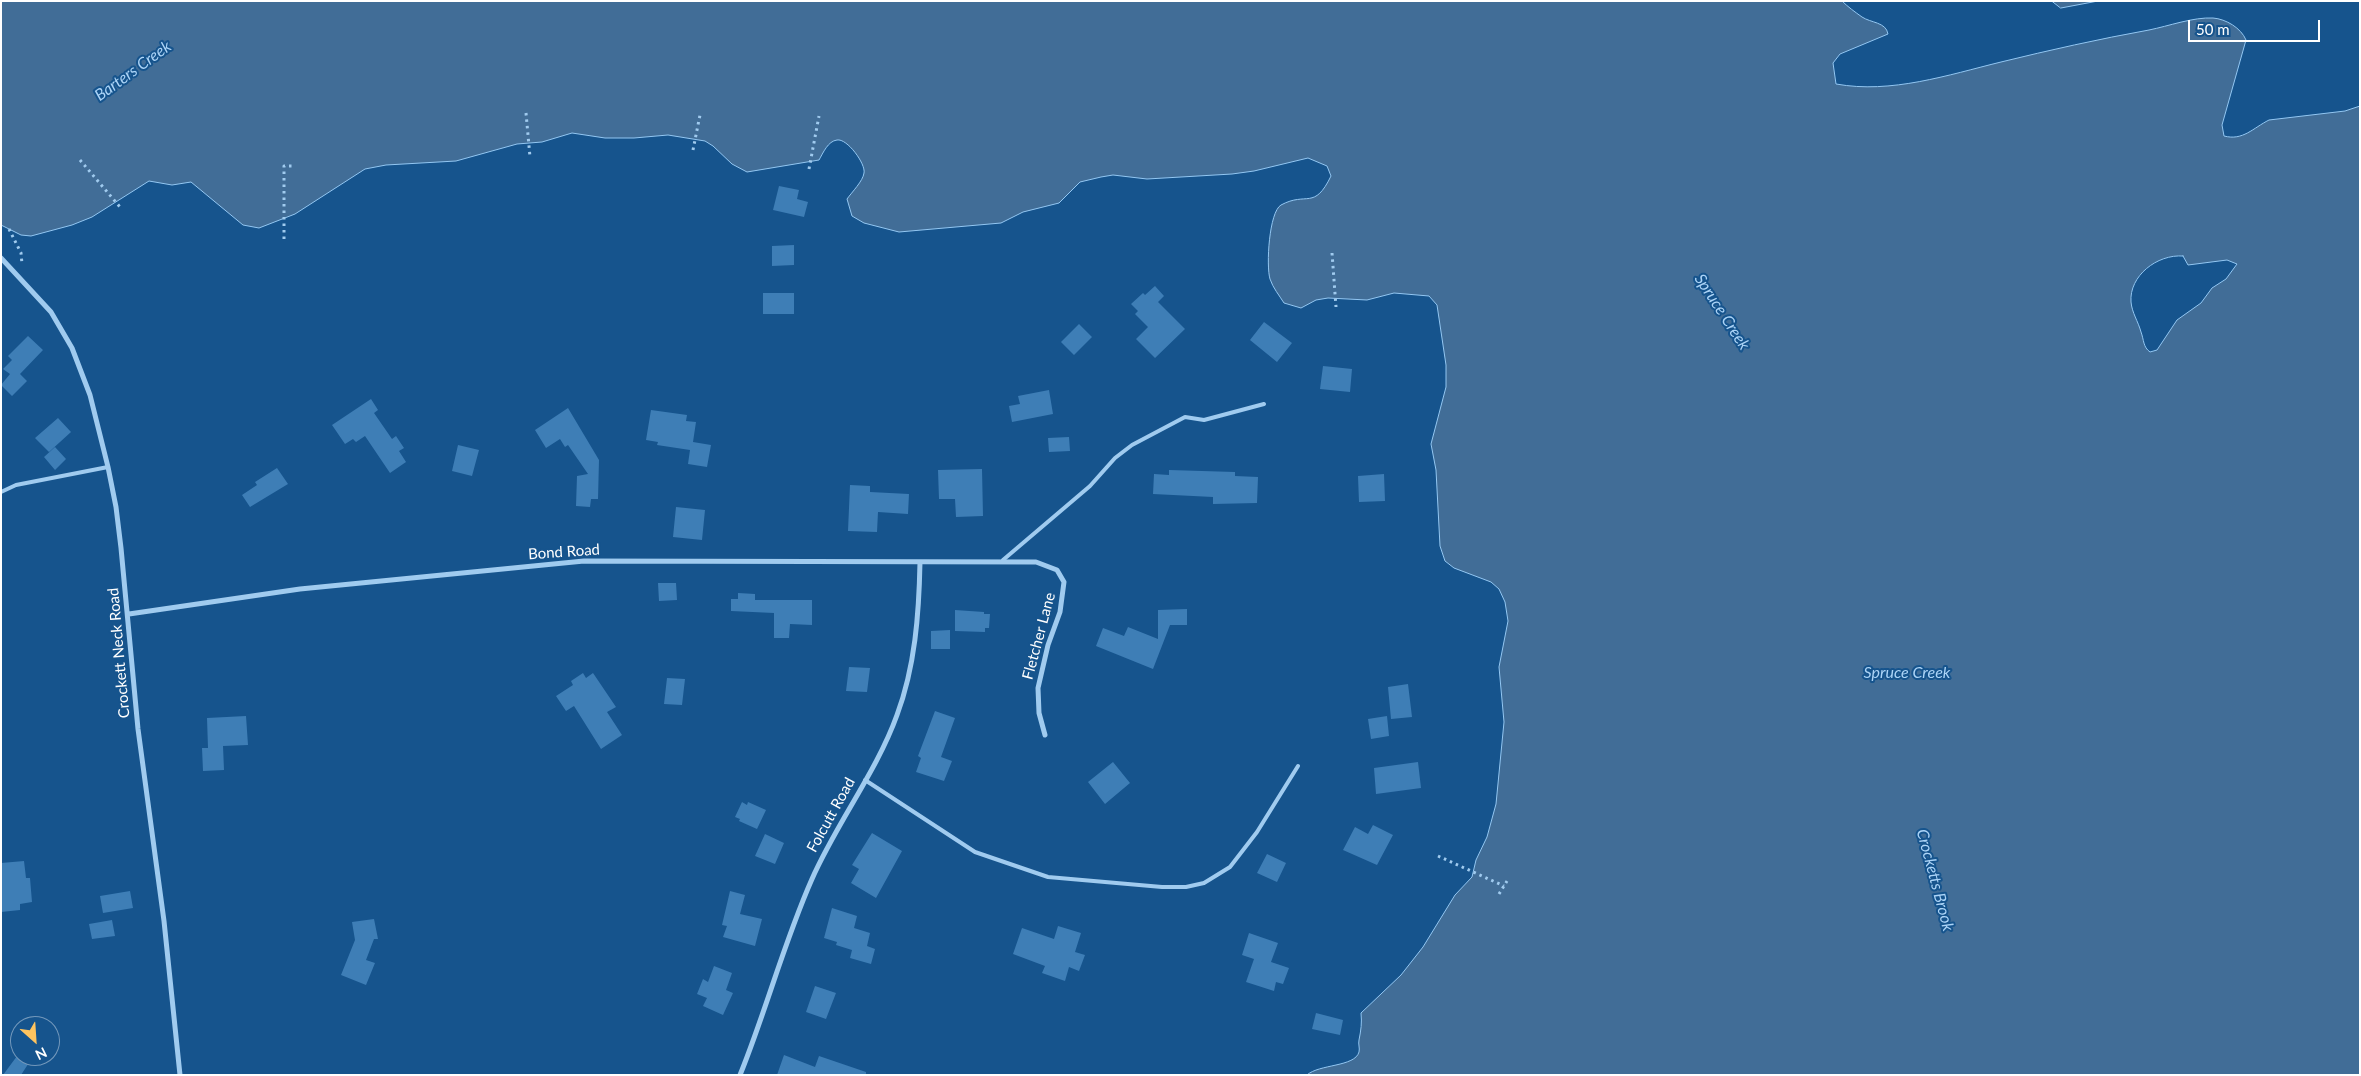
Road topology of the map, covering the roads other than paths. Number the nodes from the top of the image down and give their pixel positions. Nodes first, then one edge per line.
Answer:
1 (1, 258) edge
2 (1264, 404) dead end
3 (108, 467) junction
4 (1, 492) edge
5 (1003, 560) junction
6 (920, 562) junction
7 (129, 614) junction
8 (1045, 735) dead end
9 (1298, 766) dead end
10 (865, 780) junction
11 (180, 1075) edge
12 (740, 1075) edge

1 - 3 street, Crockett Neck Road
2 - 5 lane
3 - 4 lane
3 - 7 street, Crockett Neck Road
5 - 6 street, Bond Road
5 - 8 street, Fletcher Lane
6 - 7 street, Bond Road
6 - 10 street, Folcutt Road
7 - 11 street, Crockett Neck Road
9 - 10 lane
10 - 12 street, Folcutt Road

